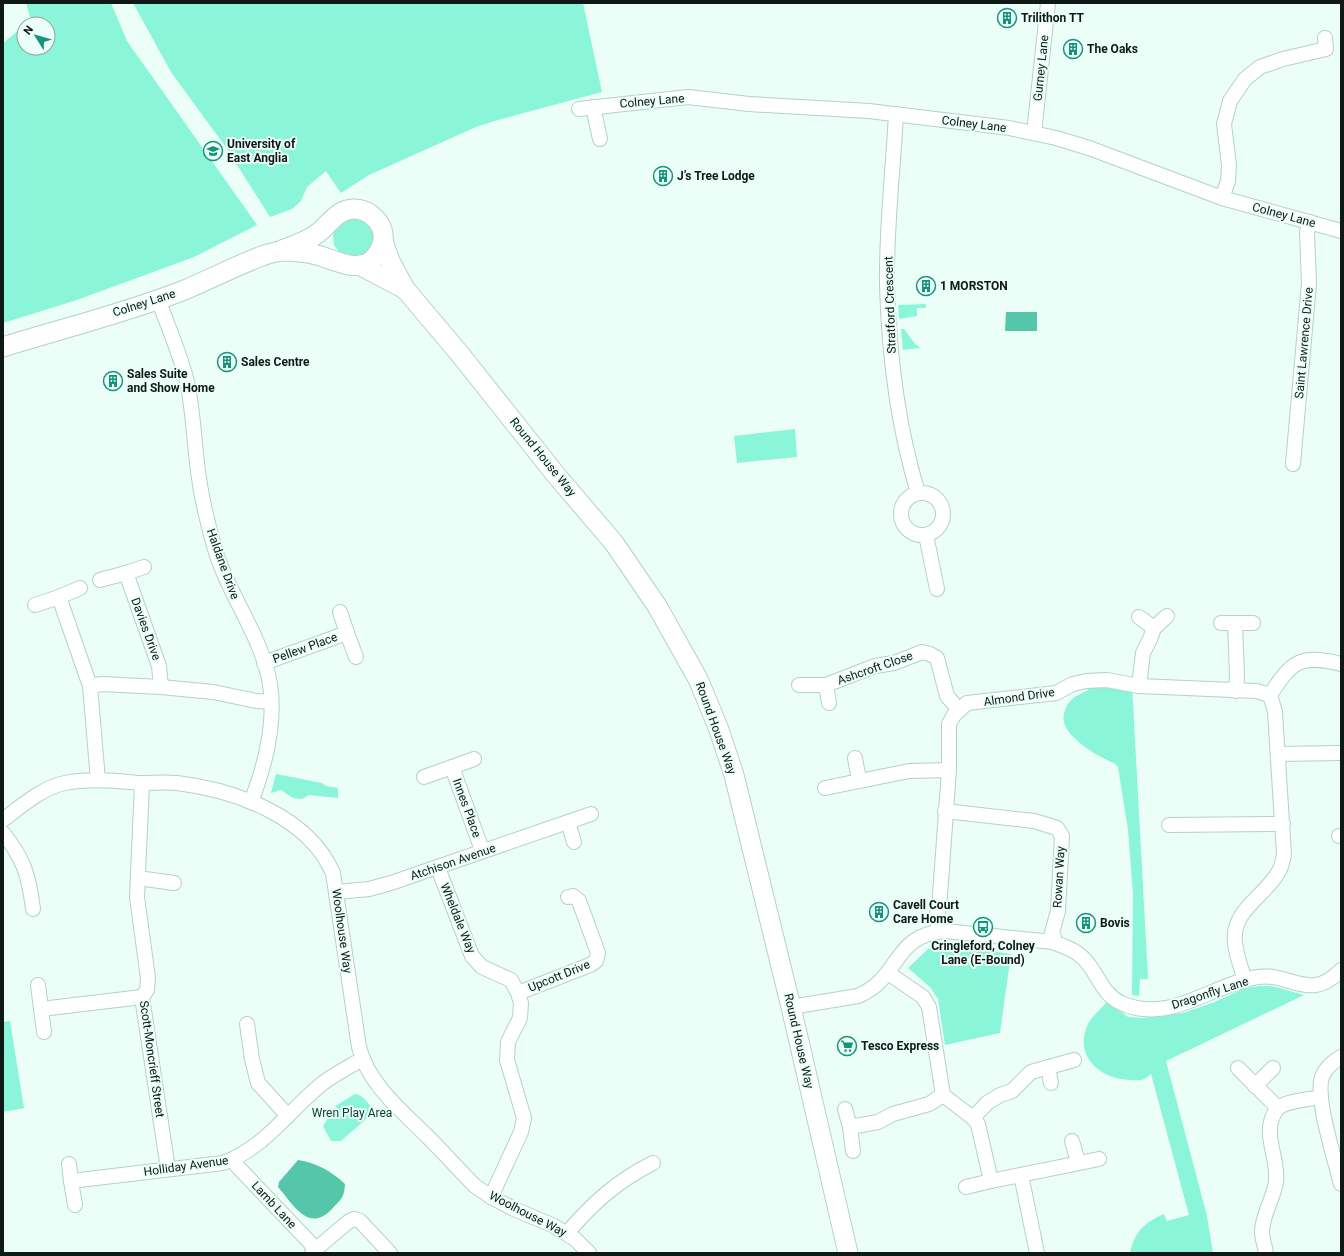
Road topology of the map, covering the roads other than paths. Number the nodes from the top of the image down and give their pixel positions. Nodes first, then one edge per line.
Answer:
1 (1048, 3) edge
2 (1325, 38) dead end
3 (593, 107) junction
4 (579, 109) dead end
5 (896, 114) junction
6 (1034, 133) junction
7 (600, 139) dead end
8 (1222, 198) junction
9 (330, 222) junction
10 (1310, 222) junction
11 (1341, 231) edge
12 (383, 241) junction
13 (281, 251) junction
14 (338, 261) junction
15 (361, 266) junction
16 (404, 289) junction
17 (158, 299) junction
18 (3, 347) edge
19 (1293, 464) dead end
20 (918, 493) junction
21 (926, 535) junction
22 (144, 567) dead end
23 (126, 573) junction
24 (100, 580) dead end
25 (80, 588) dead end
26 (937, 589) dead end
27 (59, 597) junction
28 (35, 605) dead end
29 (340, 612) dead end
30 (1167, 616) dead end
31 (1139, 617) dead end
32 (1253, 623) dead end
33 (1154, 628) junction
34 (347, 633) junction
35 (356, 657) dead end
36 (264, 663) junction
37 (1341, 664) edge
38 (799, 685) dead end
39 (826, 685) junction
40 (90, 686) junction
41 (1139, 686) junction
42 (160, 687) junction
43 (1236, 691) junction
44 (1270, 696) junction
45 (272, 702) junction
46 (829, 703) dead end
47 (959, 710) junction
48 (1341, 753) edge
49 (1278, 754) junction
50 (855, 758) dead end
51 (474, 759) dead end
52 (452, 767) junction
53 (949, 770) junction
54 (424, 777) dead end
55 (98, 780) junction
56 (859, 780) junction
57 (142, 783) junction
58 (825, 788) dead end
59 (251, 802) junction
60 (945, 811) junction
61 (591, 814) dead end
62 (3, 820) edge
63 (568, 822) junction
64 (1283, 824) junction
65 (1169, 825) dead end
66 (3, 833) edge
67 (574, 842) dead end
68 (482, 850) junction
69 (438, 868) junction
70 (138, 878) junction
71 (174, 882) dead end
72 (337, 892) junction
73 (568, 898) dead end
74 (33, 909) dead end
75 (940, 931) junction
76 (1052, 942) junction
77 (888, 973) junction
78 (1339, 976) edge
79 (1245, 980) junction
80 (38, 985) dead end
81 (518, 993) junction
82 (142, 997) junction
83 (791, 1007) junction
84 (42, 1009) junction
85 (247, 1024) dead end
86 (44, 1032) dead end
87 (1341, 1057) edge
88 (362, 1060) junction
89 (1074, 1060) dead end
90 (1048, 1067) junction
91 (1238, 1068) dead end
92 (1272, 1068) dead end
93 (1051, 1083) dead end
94 (1255, 1086) junction
95 (942, 1096) junction
96 (1321, 1097) junction
97 (1278, 1108) junction
98 (845, 1109) dead end
99 (288, 1116) junction
100 (973, 1118) junction
101 (850, 1127) junction
102 (1072, 1141) dead end
103 (1336, 1144) edge
104 (853, 1151) dead end
105 (233, 1159) junction
106 (1099, 1159) dead end
107 (1078, 1162) junction
108 (653, 1163) dead end
109 (69, 1164) dead end
110 (168, 1169) junction
111 (1021, 1175) junction
112 (72, 1181) junction
113 (991, 1181) junction
114 (1341, 1184) edge
115 (966, 1187) dead end
116 (491, 1197) junction
117 (75, 1205) dead end
118 (567, 1234) junction
119 (314, 1251) edge
120 (390, 1253) edge
121 (589, 1253) edge
122 (848, 1253) edge
123 (1037, 1253) edge
124 (1266, 1253) edge

1 - 6 street, Gurney Lane
2 - 8 street
3 - 4 street, Colney Lane
3 - 5 street, Colney Lane
3 - 7 street
5 - 6 street, Colney Lane
5 - 20 street, Stratford Crescent
6 - 8 street, Colney Lane
8 - 10 street, Colney Lane
9 - 12 street, Colney Lane
9 - 13 street, Colney Lane
9 - 14 street
10 - 11 street, Colney Lane
10 - 19 street, Saint Lawrence Drive
12 - 15 street
12 - 16 street, Round House Way
13 - 14 street, Colney Lane
13 - 17 street, Colney Lane
14 - 15 street, Colney Lane
15 - 16 street, Round House Way
16 - 83 street, Round House Way
17 - 18 street, Colney Lane
17 - 36 street, Haldane Drive
20 - 21 street
20 - 21 street
21 - 26 street
22 - 23 street
23 - 24 street
23 - 42 street, Davies Drive
25 - 27 street
27 - 28 street
27 - 40 street
29 - 34 street, Pellew Place
30 - 33 street
31 - 33 street
32 - 43 street
33 - 41 street
34 - 35 street, Pellew Place
34 - 36 street, Pellew Place
36 - 45 street, Haldane Drive
37 - 44 street
38 - 39 street, Ashcroft Close
39 - 46 street, Ashcroft Close
39 - 47 street, Ashcroft Close
40 - 42 street
40 - 55 street
41 - 43 street, Almond Drive
41 - 47 street, Almond Drive
42 - 45 street
43 - 44 street, Almond Drive
44 - 49 street
45 - 59 street, Haldane Drive
47 - 53 street
48 - 49 street
49 - 64 street
50 - 56 street
51 - 52 street, Innes Place
52 - 54 street, Innes Place
52 - 68 street, Innes Place
53 - 56 street
53 - 60 street
55 - 57 street, Woolhouse Way
55 - 62 street, Woolhouse Way
56 - 58 street
57 - 59 street, Woolhouse Way
57 - 70 street, Scott-Moncrieff Street
59 - 72 street, Woolhouse Way
60 - 75 street
60 - 76 street, Rowan Way
61 - 63 street, Atchison Avenue
63 - 67 street
63 - 68 street, Atchison Avenue
64 - 65 street
64 - 79 street
66 - 74 street
68 - 69 street, Atchison Avenue
69 - 72 street, Atchison Avenue
69 - 81 street, Wheldale Way
70 - 71 street
70 - 82 street, Scott-Moncrieff Street
72 - 88 street, Woolhouse Way
73 - 81 street, Upcott Drive
75 - 76 street, Dragonfly Lane
75 - 77 street, Dragonfly Lane
76 - 79 street, Dragonfly Lane
77 - 83 street, Dragonfly Lane
77 - 95 street
78 - 79 street, Dragonfly Lane
80 - 84 street
81 - 116 street
82 - 84 street
82 - 110 street, Scott-Moncrieff Street
83 - 122 street, Round House Way
84 - 86 street
85 - 99 street
87 - 96 street
88 - 99 street, Holliday Avenue
88 - 116 street, Woolhouse Way
89 - 90 street
90 - 93 street
90 - 100 street
91 - 94 street
92 - 94 street
94 - 97 street
95 - 100 street
95 - 101 street
96 - 97 street
96 - 103 street
97 - 124 street
98 - 101 street
99 - 105 street, Holliday Avenue
100 - 113 street
101 - 104 street
102 - 107 street
103 - 114 street
105 - 110 street, Holliday Avenue
105 - 119 street, Lamb Lane
106 - 107 street
107 - 111 street
108 - 118 street
109 - 112 street
110 - 112 street, Holliday Avenue
111 - 113 street
111 - 123 street
112 - 117 street
113 - 115 street
116 - 118 street, Woolhouse Way
118 - 121 street, Woolhouse Way
119 - 120 street, Lamb Lane

